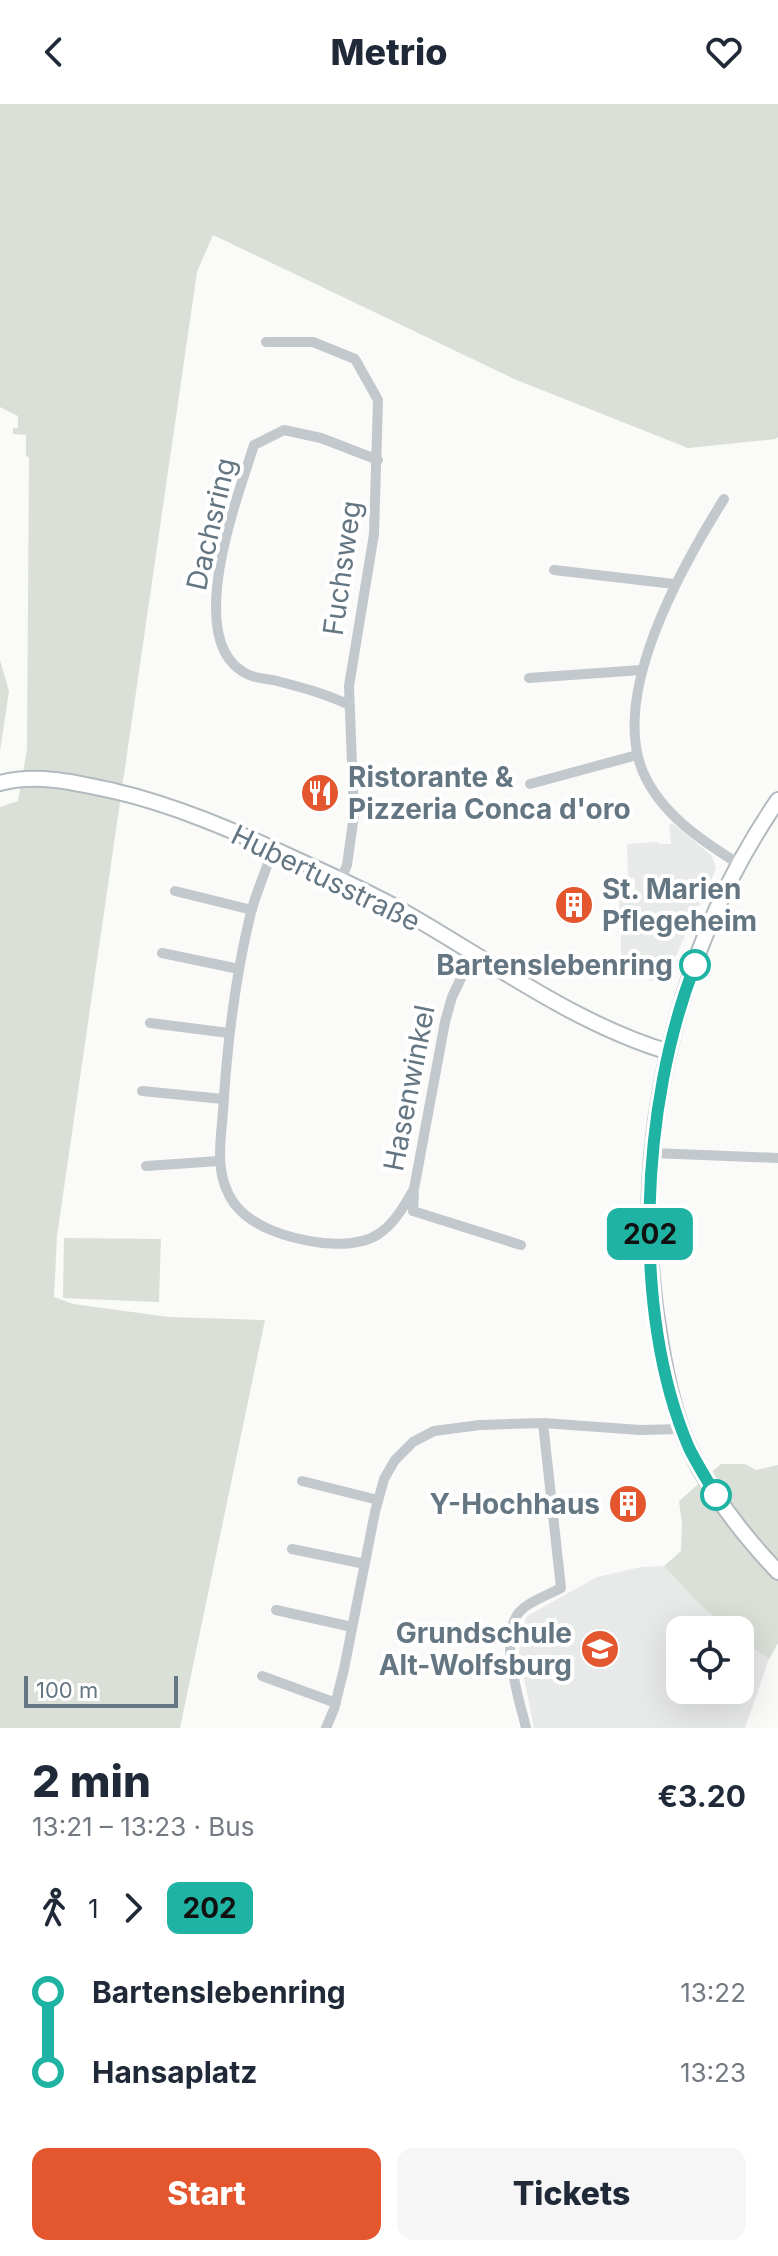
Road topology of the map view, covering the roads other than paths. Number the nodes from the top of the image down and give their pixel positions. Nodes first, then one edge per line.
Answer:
1 (266, 342) dead end
2 (378, 460) junction
3 (724, 499) dead end
4 (554, 570) dead end
5 (674, 584) junction
6 (641, 670) junction
7 (529, 678) dead end
8 (349, 705) junction
9 (637, 755) junction
10 (3, 781) edge
11 (530, 784) dead end
12 (778, 800) edge
13 (273, 849) junction
14 (739, 864) junction
15 (341, 880) junction
16 (175, 891) dead end
17 (252, 910) junction
18 (162, 953) dead end
19 (473, 953) junction
20 (239, 969) junction
21 (150, 1023) dead end
22 (229, 1033) junction
23 (669, 1052) junction
24 (142, 1091) dead end
25 (223, 1099) junction
26 (653, 1153) junction
27 (778, 1158) edge
28 (219, 1161) junction
29 (146, 1166) dead end
30 (414, 1189) junction
31 (521, 1245) dead end
32 (543, 1423) junction
33 (682, 1429) junction
34 (302, 1481) dead end
35 (378, 1500) junction
36 (292, 1549) dead end
37 (365, 1564) junction
38 (778, 1572) edge
39 (276, 1610) dead end
40 (352, 1627) junction
41 (262, 1676) dead end
42 (336, 1703) junction
43 (326, 1728) edge
44 (526, 1728) edge

1 - 2 street, Fuchsweg
2 - 8 street, Fuchsweg
2 - 8 street, Dachsring
3 - 5 street
4 - 5 street
5 - 6 street
6 - 7 street
6 - 9 street
8 - 15 street, Fuchsweg
9 - 11 street
9 - 14 street
10 - 13 street, Hubertusstraße
12 - 14 street
13 - 15 street, Hubertusstraße
13 - 17 street, Hasenwinkel
14 - 23 street
15 - 19 street, Hubertusstraße
16 - 17 street
17 - 20 street, Hasenwinkel
18 - 20 street
19 - 23 street, Hubertusstraße
19 - 30 street, Hasenwinkel
20 - 22 street, Hasenwinkel
21 - 22 street
22 - 25 street, Hasenwinkel
23 - 26 street
24 - 25 street
25 - 28 street, Hasenwinkel
26 - 27 street
26 - 33 street
28 - 29 street
28 - 30 street, Hasenwinkel
30 - 31 street, Hasenwinkel
32 - 33 street
32 - 35 street
32 - 44 street
33 - 38 street
34 - 35 street
35 - 37 street
36 - 37 street
37 - 40 street
39 - 40 street
40 - 42 street
41 - 42 street
42 - 43 street

